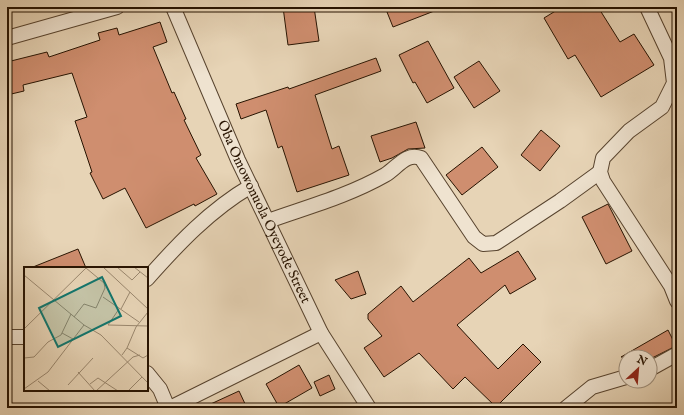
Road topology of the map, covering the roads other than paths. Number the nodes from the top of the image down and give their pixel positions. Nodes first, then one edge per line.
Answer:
1 (117, 7) edge
2 (173, 7) edge
3 (647, 7) edge
4 (7, 38) edge
5 (600, 172) junction
6 (251, 186) junction
7 (268, 221) junction
8 (148, 277) edge
9 (677, 301) edge
10 (321, 333) junction
11 (7, 336) edge
12 (24, 337) edge
13 (677, 354) edge
14 (658, 365) edge
15 (148, 374) edge
16 (618, 379) edge
17 (169, 408) edge
18 (369, 408) edge
19 (566, 408) edge

1 - 4 street
2 - 6 street, Oba Omowonuola Oyeyode Street
3 - 5 street
5 - 7 street
5 - 9 street
6 - 7 street, Oba Omowonuola Oyeyode Street
6 - 8 street
7 - 10 street, Oba Omowonuola Oyeyode Street
10 - 17 street
10 - 18 street, Oba Omowonuola Oyeyode Street
11 - 12 street
13 - 14 street
15 - 17 street
16 - 19 street

